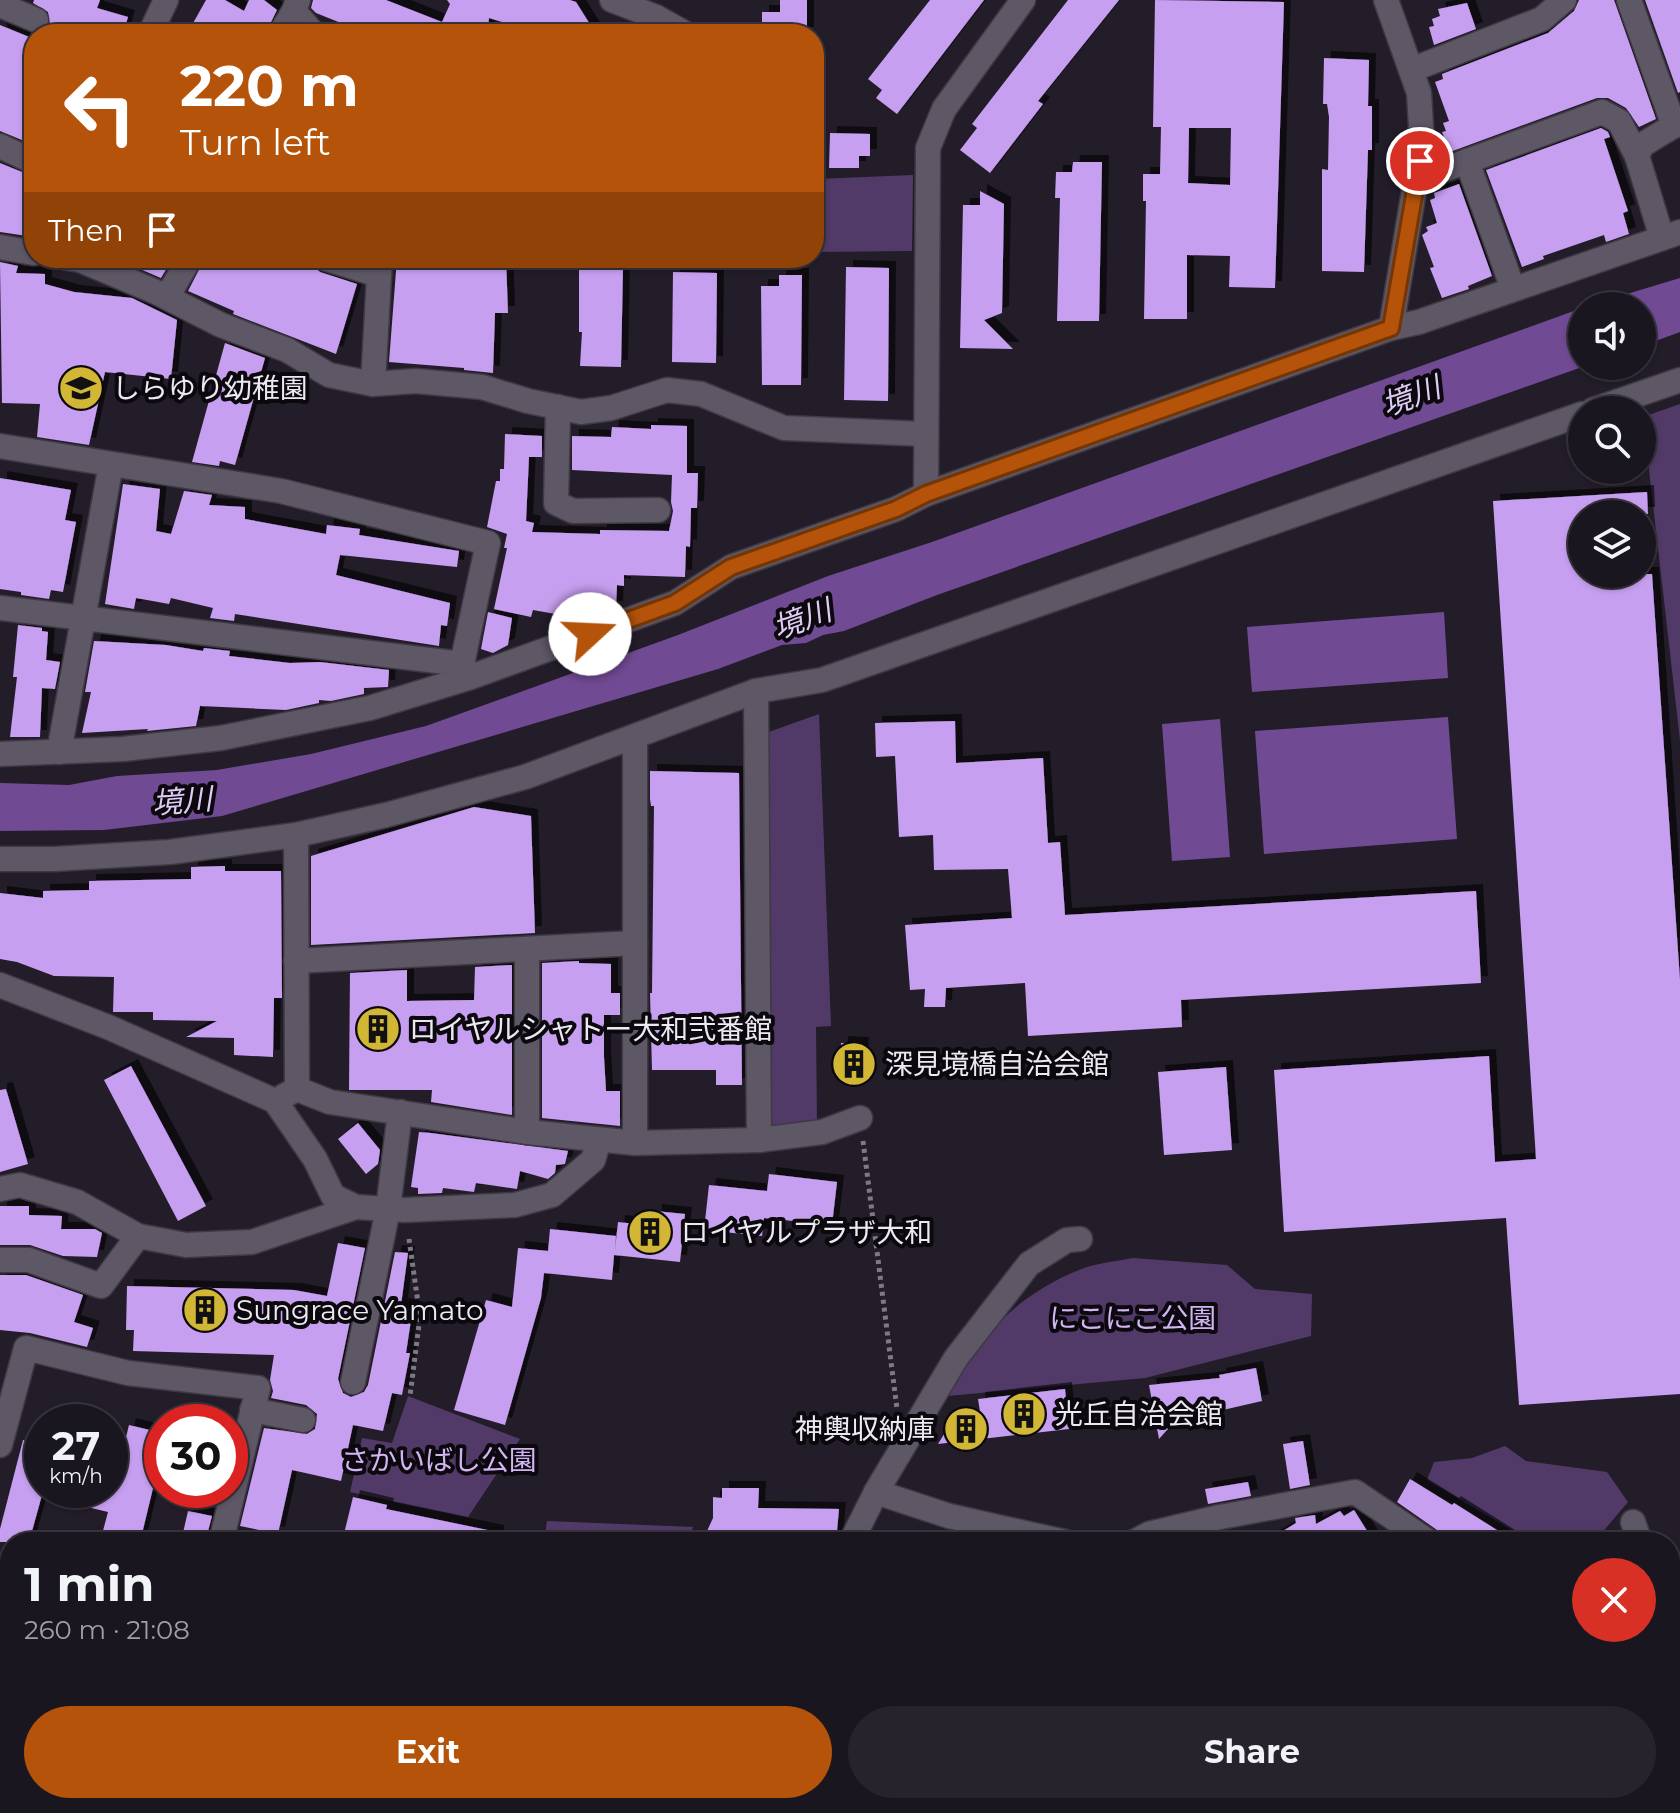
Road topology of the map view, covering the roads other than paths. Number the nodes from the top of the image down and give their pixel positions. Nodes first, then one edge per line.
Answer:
1 (166, 0) edge
2 (612, 0) edge
3 (1023, 0) edge
4 (1386, 0) edge
5 (1564, 0) edge
6 (1629, 0) edge
7 (0, 5) edge
8 (296, 6) edge
9 (36, 20) dead end
10 (155, 24) edge
11 (286, 24) edge
12 (308, 24) edge
13 (668, 24) edge
14 (1411, 70) junction
15 (1677, 124) edge
16 (0, 146) edge
17 (1637, 156) junction
18 (24, 157) edge
19 (1467, 161) junction
20 (1418, 179) junction
21 (1671, 235) edge
22 (0, 247) edge
23 (24, 251) edge
24 (99, 268) edge
25 (184, 268) edge
26 (380, 268) edge
27 (1513, 289) junction
28 (167, 297) junction
29 (1391, 328) junction
30 (1680, 380) edge
31 (373, 384) junction
32 (1634, 396) edge
33 (558, 407) junction
34 (1568, 419) edge
35 (925, 434) junction
36 (0, 446) edge
37 (111, 464) junction
38 (926, 494) junction
39 (658, 510) dead end
40 (0, 608) edge
41 (83, 619) junction
42 (466, 670) junction
43 (756, 691) junction
44 (635, 737) junction
45 (59, 752) junction
46 (0, 754) edge
47 (296, 835) junction
48 (0, 859) edge
49 (635, 943) junction
50 (527, 949) junction
51 (296, 961) junction
52 (0, 985) edge
53 (297, 1089) junction
54 (275, 1101) junction
55 (400, 1112) junction
56 (860, 1118) road end
57 (527, 1132) junction
58 (599, 1140) junction
59 (759, 1140) junction
60 (635, 1143) junction
61 (0, 1189) edge
62 (356, 1207) junction
63 (397, 1210) junction
64 (138, 1236) junction
65 (1080, 1239) dead end
66 (0, 1260) edge
67 (353, 1382) dead end
68 (252, 1410) junction
69 (303, 1420) dead end
70 (0, 1445) edge
71 (876, 1492) junction
72 (223, 1532) edge
73 (856, 1532) edge
74 (1020, 1532) edge
75 (1157, 1532) edge
76 (1414, 1532) edge

1 - 10 street
2 - 13 street
3 - 35 street
4 - 14 street
5 - 14 street
6 - 15 street
7 - 9 street
8 - 11 street
8 - 12 street
14 - 20 street
15 - 17 street
16 - 18 street
17 - 19 street
17 - 21 street
19 - 20 street
19 - 27 street
20 - 29 street
21 - 27 street
22 - 23 street
24 - 28 street
25 - 28 street
26 - 31 street
27 - 29 street
28 - 31 street
29 - 38 street
30 - 32 street
31 - 33 street
33 - 35 street
33 - 39 street
34 - 43 street
35 - 38 street
36 - 37 street
37 - 41 street
37 - 42 street
38 - 42 street
40 - 41 street
41 - 42 street
41 - 45 street
42 - 45 street
43 - 44 street
43 - 59 street
44 - 47 street
44 - 49 street
45 - 46 street
47 - 48 street
47 - 51 street
49 - 50 street
49 - 60 street
50 - 51 street
50 - 57 street
51 - 53 street
52 - 54 street
53 - 54 street
53 - 55 street
54 - 62 street
55 - 57 street
55 - 63 street
56 - 59 street
57 - 58 street
58 - 60 street
58 - 63 street
59 - 60 street
61 - 64 street
62 - 63 street
62 - 64 street
63 - 67 street
64 - 66 street
65 - 71 street
68 - 69 street
68 - 70 street
68 - 72 street
71 - 73 street
71 - 74 street
75 - 76 street

